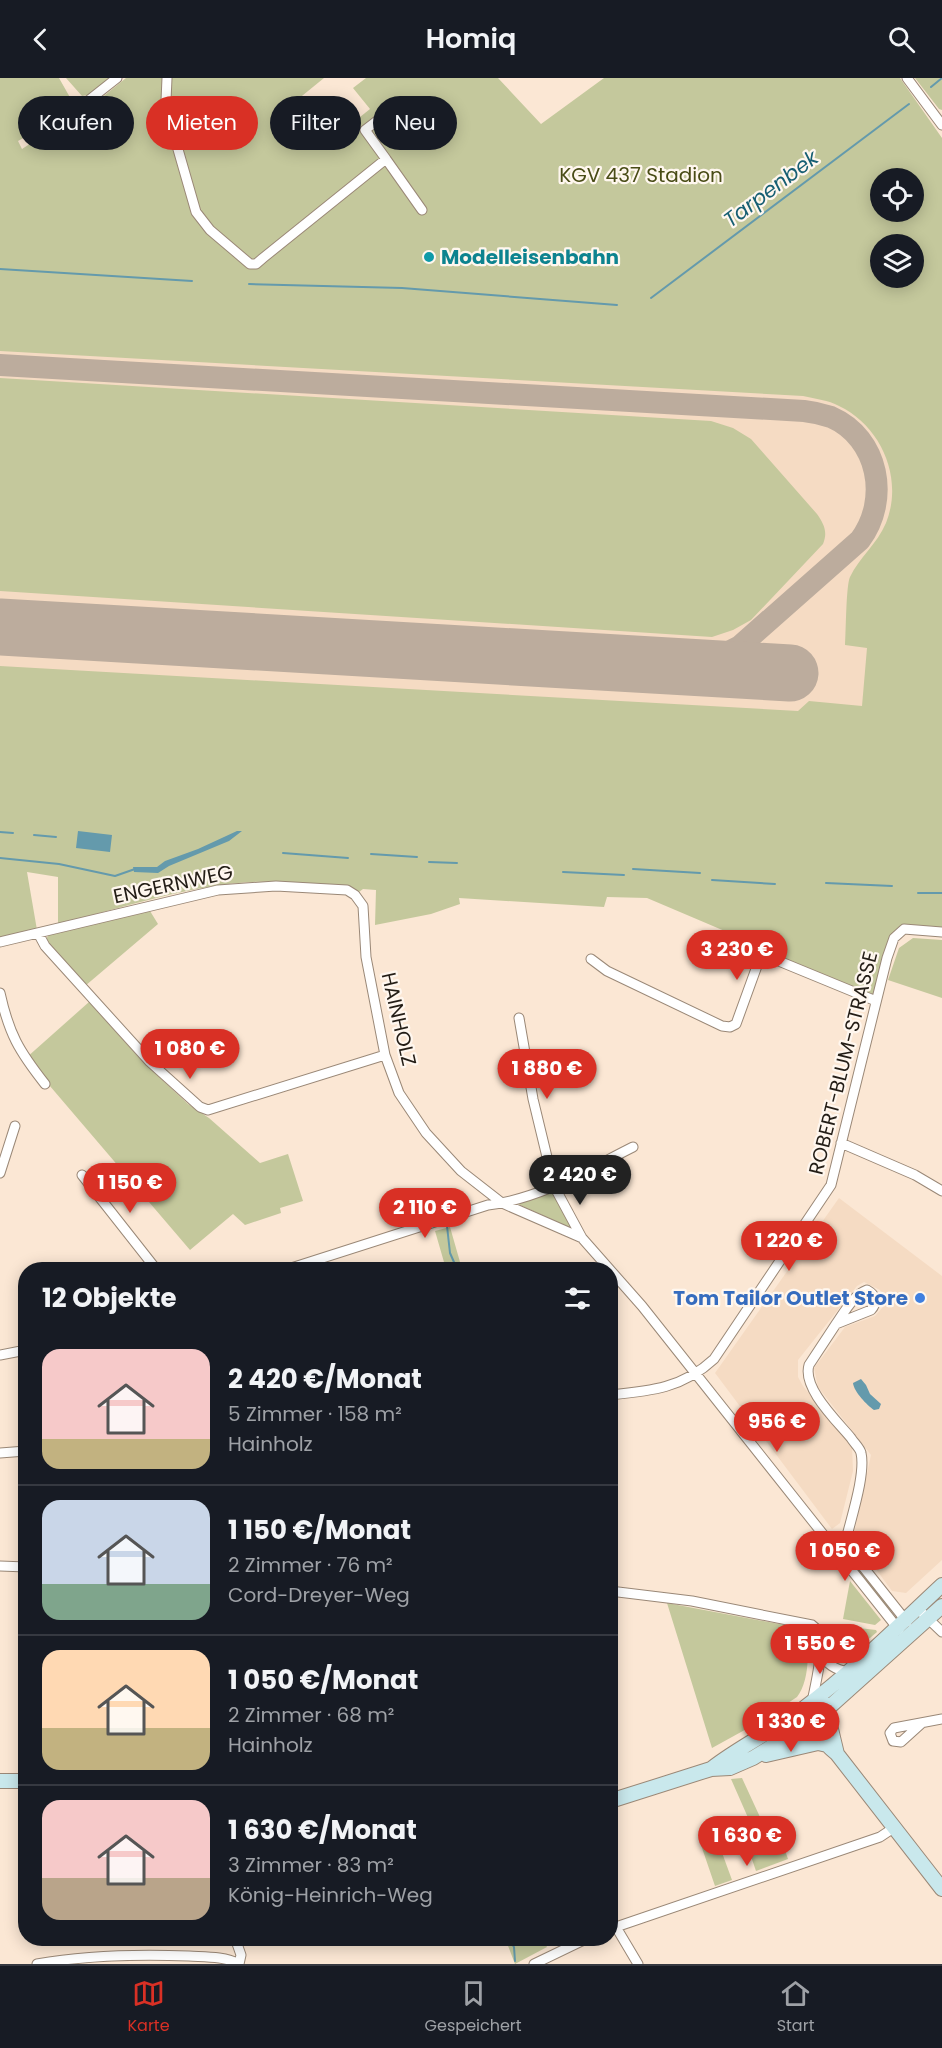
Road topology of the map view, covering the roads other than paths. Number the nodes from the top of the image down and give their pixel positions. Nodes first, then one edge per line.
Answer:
1 (117, 78) edge
2 (167, 78) edge
3 (907, 78) edge
4 (94, 96) edge
5 (373, 124) edge
6 (942, 125) edge
7 (373, 141) edge
8 (379, 150) edge
9 (386, 159) junction
10 (422, 210) dead end
11 (355, 895) joint
12 (942, 932) edge
13 (38, 933) junction
14 (0, 942) edge
15 (591, 959) dead end
16 (0, 993) edge
17 (876, 1001) junction
18 (519, 1018) dead end
19 (385, 1055) junction
20 (45, 1084) dead end
21 (15, 1126) dead end
22 (841, 1143) junction
23 (633, 1147) dead end
24 (0, 1173) edge
25 (82, 1175) dead end
26 (554, 1186) junction
27 (942, 1191) edge
28 (502, 1203) junction
29 (582, 1238) junction
30 (150, 1262) edge
31 (310, 1262) edge
32 (603, 1262) edge
33 (618, 1278) edge
34 (836, 1324) dead end
35 (18, 1352) edge
36 (0, 1355) edge
37 (696, 1373) junction
38 (618, 1394) edge
39 (18, 1451) edge
40 (0, 1453) edge
41 (841, 1547) junction
42 (0, 1566) edge
43 (18, 1567) edge
44 (942, 1585) edge
45 (618, 1591) edge
46 (942, 1606) edge
47 (917, 1608) junction
48 (928, 1620) junction
49 (901, 1623) junction
50 (942, 1632) edge
51 (911, 1635) junction
52 (820, 1653) junction
53 (818, 1671) junction
54 (848, 1672) junction
55 (817, 1698) junction
56 (826, 1710) junction
57 (942, 1719) edge
58 (812, 1721) junction
59 (922, 1722) dead end
60 (830, 1746) junction
61 (753, 1758) junction
62 (711, 1769) junction
63 (0, 1781) edge
64 (18, 1781) edge
65 (618, 1798) edge
66 (894, 1827) junction
67 (942, 1889) edge
68 (618, 1926) edge
69 (618, 1935) edge
70 (238, 1946) edge
71 (571, 1946) edge
72 (37, 1964) edge
73 (239, 1964) edge
74 (534, 1964) edge
75 (638, 1964) edge

1 - 4 street
2 - 9 street
3 - 6 street
5 - 7 street
8 - 9 street
9 - 10 street
11 - 13 street, ENGERNWEG
11 - 19 street, HAINHOLZ
12 - 17 street, ROBERT-BLUM-STRASSE
13 - 14 street, ENGERNWEG
13 - 19 street
15 - 17 street
16 - 20 street
17 - 22 street, ROBERT-BLUM-STRASSE
18 - 26 street, HAINHOLZ
19 - 28 street, HAINHOLZ
21 - 24 street
22 - 27 street
22 - 37 street, ROBERT-BLUM-STRASSE
23 - 26 street
25 - 30 street
26 - 28 street
26 - 29 street, HAINHOLZ
28 - 29 street, HAINHOLZ
28 - 31 street
29 - 32 street, HAINHOLZ
33 - 37 street, HAINHOLZ
34 - 41 street
35 - 36 street
37 - 38 street, ROBERT-BLUM-STRASSE
37 - 41 street, HAINHOLZ
39 - 40 street
41 - 49 street, HAINHOLZ
42 - 43 street
44 - 47 main road
45 - 52 street
46 - 48 main road
47 - 48 street
47 - 49 main road
48 - 50 street
48 - 51 main road
49 - 51 street, HAINHOLZ
49 - 54 main road
51 - 56 main road
52 - 53 street
52 - 54 street
53 - 55 street
53 - 55 street
54 - 55 main road
55 - 56 main road
55 - 58 main road
55 - 62 main road
56 - 58 main road
56 - 60 main road
57 - 59 street
58 - 60 main road
58 - 61 main road
60 - 61 main road
60 - 66 main road
61 - 62 main road
62 - 65 main road
63 - 64 main road
66 - 67 main road
66 - 68 street
69 - 75 street
70 - 73 street
71 - 74 street
72 - 73 street

